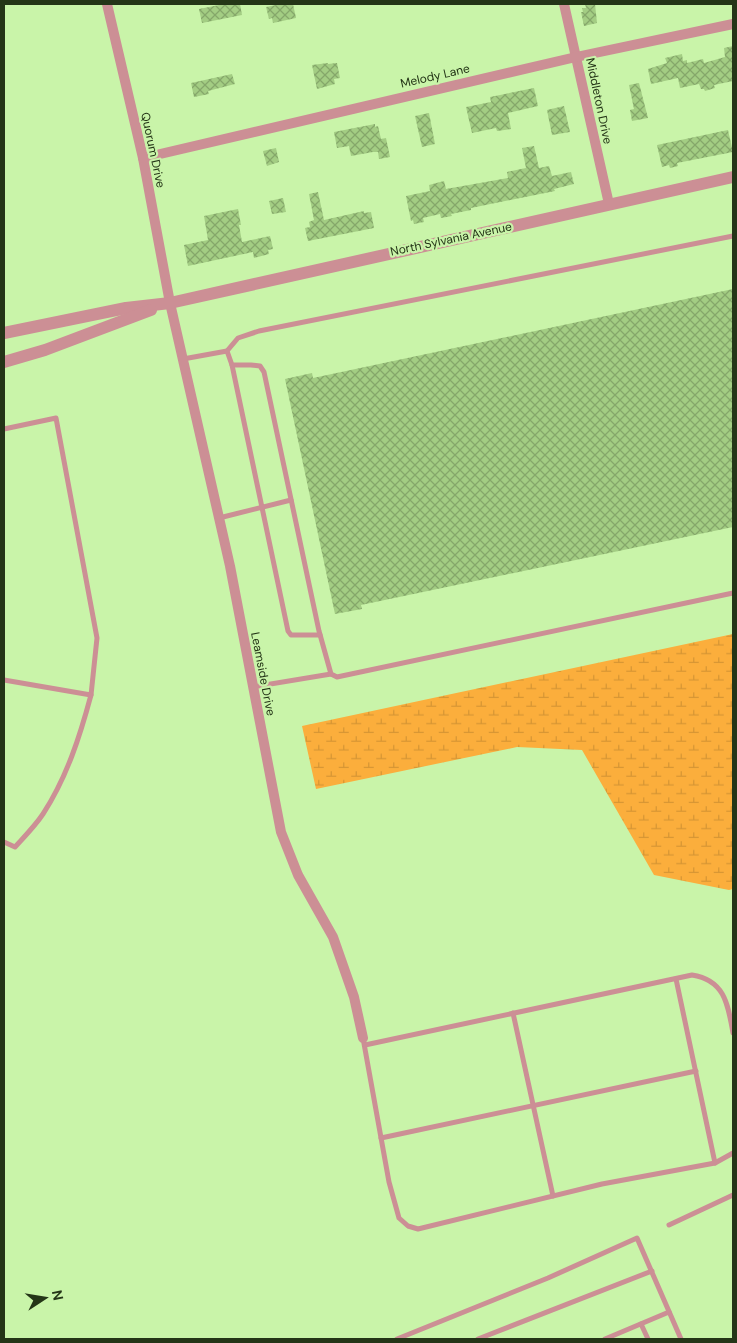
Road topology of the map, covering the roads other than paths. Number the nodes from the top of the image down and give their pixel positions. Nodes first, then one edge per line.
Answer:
1 (107, 4) edge
2 (564, 4) edge
3 (733, 24) edge
4 (576, 56) junction
5 (143, 158) junction
6 (733, 177) edge
7 (609, 204) junction
8 (733, 236) edge
9 (170, 302) junction
10 (4, 333) edge
11 (227, 351) junction
12 (183, 359) junction
13 (4, 362) edge
14 (232, 366) junction
15 (4, 429) edge
16 (291, 500) junction
17 (261, 508) junction
18 (219, 518) junction
19 (733, 593) edge
20 (320, 635) junction
21 (330, 674) junction
22 (4, 680) edge
23 (253, 687) junction
24 (91, 694) junction
25 (4, 842) edge
26 (676, 978) junction
27 (513, 1014) junction
28 (733, 1033) edge
29 (364, 1042) junction
30 (696, 1070) junction
31 (533, 1105) junction
32 (381, 1138) junction
33 (733, 1153) edge
34 (715, 1163) junction
35 (733, 1195) edge
36 (553, 1196) junction
37 (669, 1225) dead end
38 (652, 1271) junction
39 (669, 1312) junction
40 (641, 1324) junction
41 (397, 1339) edge
42 (478, 1339) edge
43 (605, 1339) edge
44 (648, 1339) edge
45 (681, 1339) edge

1 - 5 street, Quorum Drive
2 - 4 street, Middleton Drive
3 - 4 street, Melody Lane
4 - 5 street, Melody Lane
4 - 7 street, Middleton Drive
5 - 9 street, Quorum Drive
6 - 7 street, North Sylvania Avenue
7 - 9 street, North Sylvania Avenue
8 - 11 lane
9 - 10 street, North Sylvania Avenue
9 - 12 street, Leamside Drive
9 - 13 street, North Sylvania Avenue
11 - 12 lane
11 - 14 lane
12 - 18 street, Leamside Drive
14 - 16 lane
14 - 17 lane
15 - 24 lane
16 - 17 lane
16 - 20 lane
17 - 18 lane
17 - 20 lane
18 - 23 street, Leamside Drive
19 - 21 lane
20 - 21 lane
21 - 23 lane
22 - 24 lane
23 - 29 street, Leamside Drive
24 - 25 lane
26 - 27 lane
26 - 28 lane
26 - 30 lane
27 - 29 lane
27 - 31 lane
29 - 32 lane
30 - 31 lane
30 - 34 lane
31 - 32 lane
31 - 36 lane
32 - 36 lane
33 - 34 lane
34 - 36 lane
35 - 37 lane
38 - 39 lane
38 - 41 lane
38 - 42 lane
39 - 40 lane
39 - 45 lane
40 - 43 lane
40 - 44 lane

